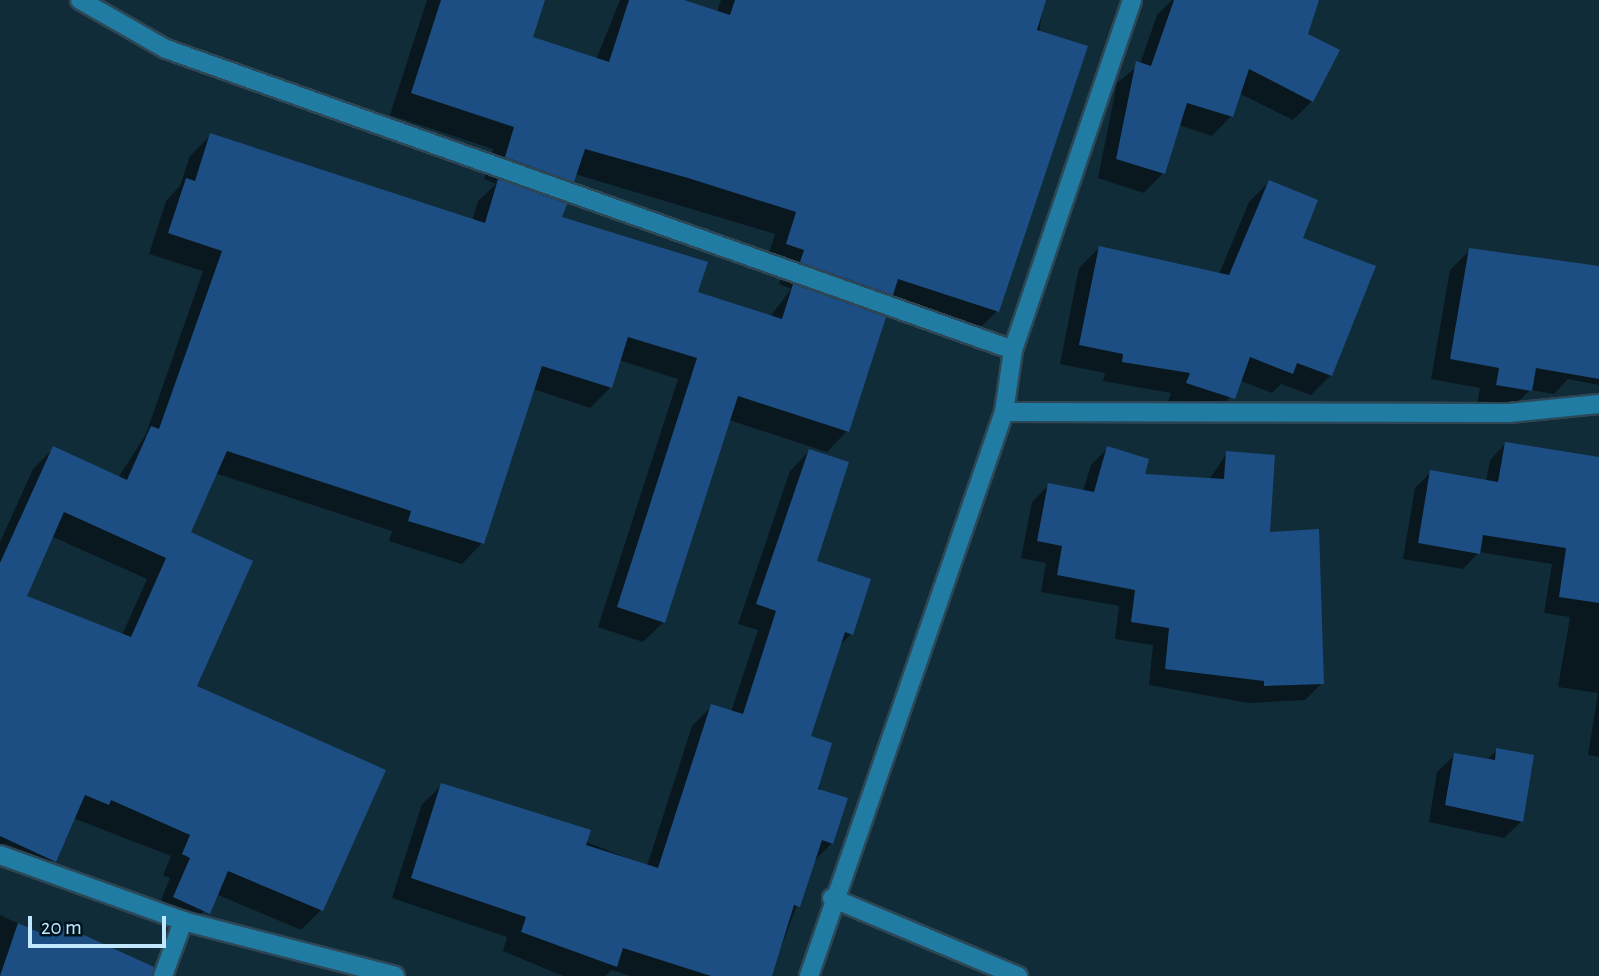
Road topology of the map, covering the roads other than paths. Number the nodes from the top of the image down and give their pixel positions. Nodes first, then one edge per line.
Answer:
1 (80, 0) edge
2 (1132, 0) edge
3 (1013, 350) junction
4 (1599, 404) edge
5 (1004, 412) junction
6 (0, 855) edge
7 (832, 898) junction
8 (183, 921) junction
9 (163, 976) edge
10 (395, 976) edge
11 (809, 976) edge
12 (1018, 976) edge

1 - 3 street
2 - 3 street
3 - 5 street
4 - 5 street
5 - 7 street
6 - 8 street
7 - 11 street
7 - 12 street
8 - 9 street
8 - 10 street

